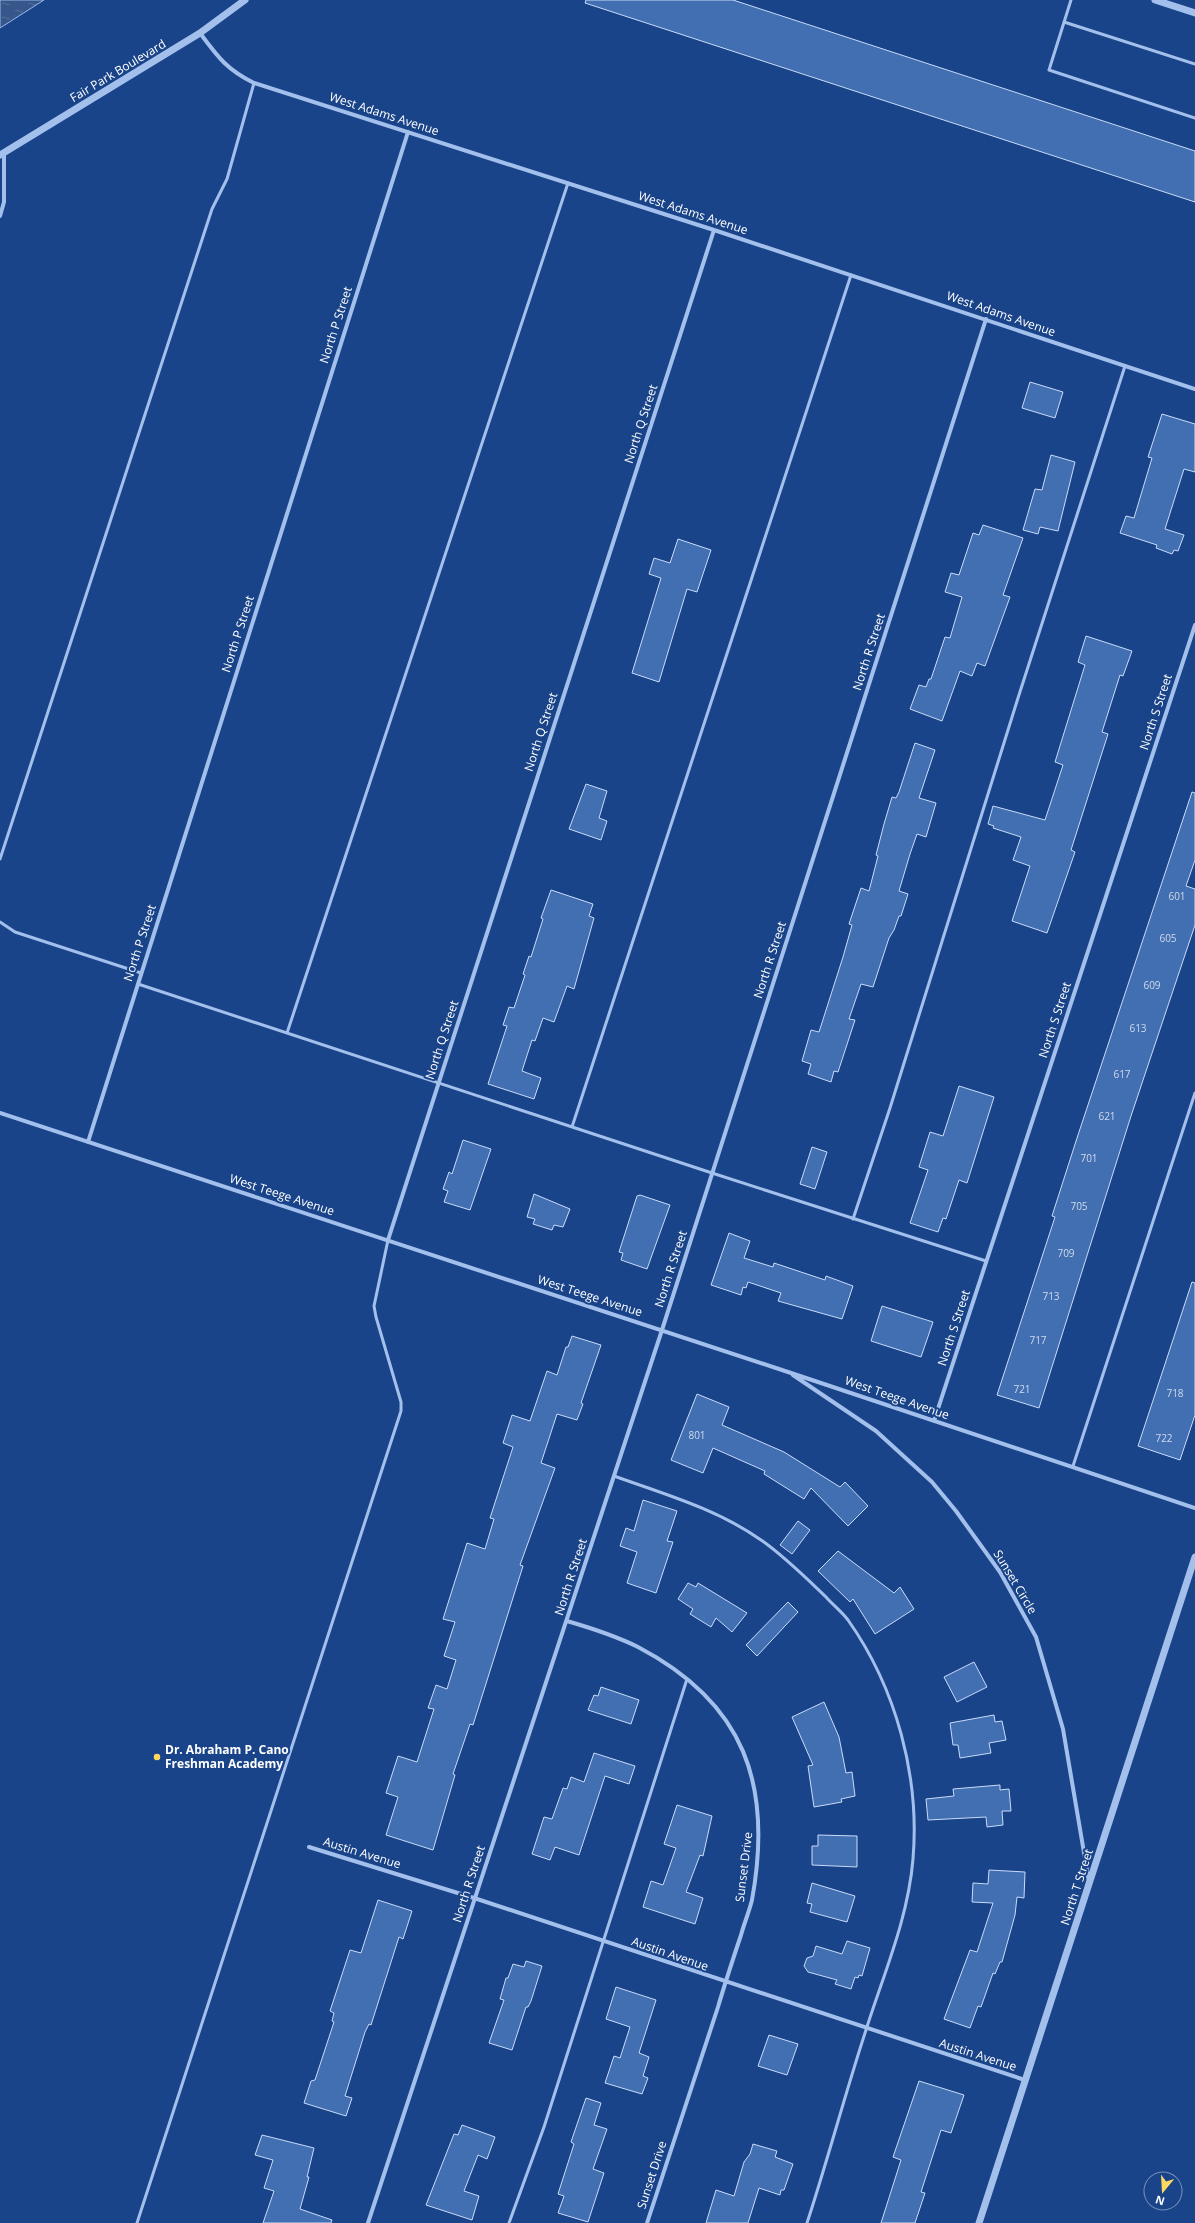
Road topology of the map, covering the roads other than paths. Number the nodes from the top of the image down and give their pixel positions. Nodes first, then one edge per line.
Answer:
1 (245, 0) edge
2 (1071, 0) edge
3 (1155, 0) edge
4 (1195, 13) edge
5 (1064, 22) junction
6 (200, 33) junction
7 (1195, 64) edge
8 (254, 82) junction
9 (1195, 118) edge
10 (408, 132) junction
11 (2, 154) edge
12 (568, 183) junction
13 (0, 216) edge
14 (714, 230) junction
15 (851, 275) junction
16 (986, 319) junction
17 (1125, 366) junction
18 (1195, 389) edge
19 (1195, 625) edge
20 (0, 859) edge
21 (0, 922) edge
22 (141, 973) junction
23 (138, 984) junction
24 (287, 1033) junction
25 (438, 1083) junction
26 (1195, 1093) edge
27 (0, 1114) edge
28 (572, 1127) junction
29 (88, 1142) junction
30 (712, 1173) junction
31 (853, 1219) junction
32 (388, 1240) junction
33 (986, 1261) junction
34 (662, 1330) junction
35 (788, 1372) junction
36 (934, 1421) junction
37 (1073, 1466) junction
38 (614, 1476) junction
39 (1195, 1508) edge
40 (1195, 1557) edge
41 (567, 1621) junction
42 (687, 1678) junction
43 (309, 1847) dead end
44 (1089, 1884) junction
45 (474, 1898) junction
46 (602, 1941) junction
47 (725, 1983) junction
48 (866, 2028) junction
49 (1025, 2080) junction
50 (137, 2223) edge
51 (368, 2223) edge
52 (509, 2223) edge
53 (647, 2223) edge
54 (807, 2223) edge
55 (978, 2223) edge

1 - 6 street, Fair Park Boulevard
2 - 5 lane
3 - 4 street
5 - 7 lane
5 - 9 lane
6 - 8 street, West Adams Avenue
6 - 11 street, Fair Park Boulevard
8 - 10 street, West Adams Avenue
8 - 20 lane
10 - 12 street, West Adams Avenue
10 - 22 street, North P Street
11 - 13 street
12 - 14 street, West Adams Avenue
12 - 24 lane
14 - 15 street, West Adams Avenue
14 - 25 street, North Q Street
15 - 16 street, West Adams Avenue
15 - 28 lane
16 - 17 street, West Adams Avenue
16 - 30 street, North R Street
17 - 18 street, West Adams Avenue
17 - 31 lane
19 - 33 street, North S Street
21 - 22 lane
22 - 23 street, North P Street
23 - 24 lane
23 - 29 street, North P Street
24 - 25 lane
25 - 28 lane
25 - 32 street, North Q Street
26 - 37 lane
27 - 29 street, West Teege Avenue
28 - 30 lane
29 - 32 street, West Teege Avenue
30 - 31 lane
30 - 34 street, North R Street
31 - 33 lane
32 - 34 street, West Teege Avenue
32 - 50 lane
33 - 36 street, North S Street
34 - 35 street, West Teege Avenue
34 - 38 street, North R Street
35 - 36 street, West Teege Avenue
35 - 44 street, Sunset Circle
36 - 37 street, West Teege Avenue
37 - 39 street, West Teege Avenue
38 - 41 street, North R Street
38 - 48 lane
40 - 44 street, North T Street
41 - 42 street, Sunset Drive
41 - 45 street, North R Street
42 - 46 lane
42 - 47 street, Sunset Drive
43 - 45 street, Austin Avenue
44 - 49 street, North T Street
45 - 46 street, Austin Avenue
45 - 51 street, North R Street
46 - 47 street, Austin Avenue
46 - 52 lane
47 - 48 street, Austin Avenue
47 - 53 street, Sunset Drive
48 - 49 street, Austin Avenue
48 - 54 lane
49 - 55 street, North T Street

